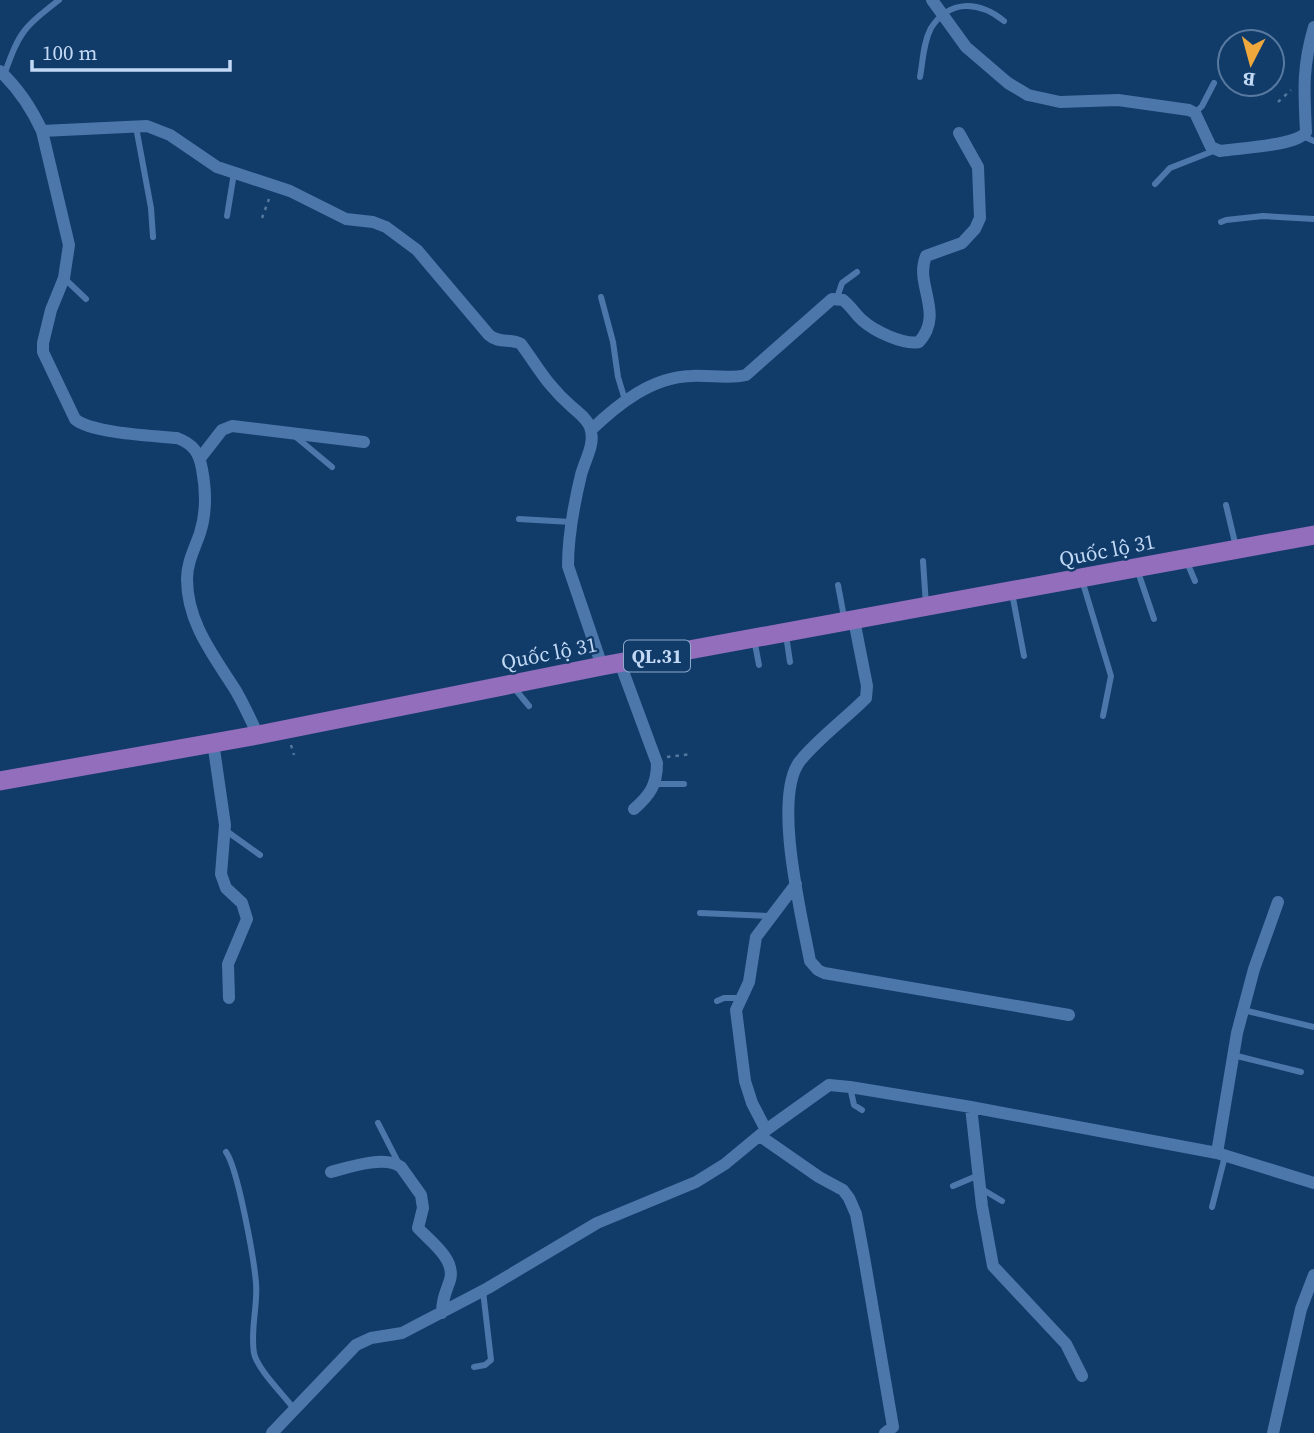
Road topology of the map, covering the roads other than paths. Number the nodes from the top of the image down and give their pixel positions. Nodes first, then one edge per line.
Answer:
1 (932, 0) edge
2 (59, 1) edge
3 (941, 13) junction
4 (1004, 21) dead end
5 (1314, 27) edge
6 (2, 73) edge
7 (920, 77) dead end
8 (1214, 83) dead end
9 (1195, 113) junction
10 (136, 125) junction
11 (42, 131) junction
12 (960, 133) dead end
13 (1309, 139) edge
14 (1216, 150) junction
15 (234, 173) junction
16 (1155, 184) dead end
17 (227, 216) dead end
18 (1314, 219) edge
19 (1221, 222) dead end
20 (153, 237) dead end
21 (857, 272) dead end
22 (64, 278) junction
23 (601, 297) dead end
24 (86, 299) dead end
25 (837, 299) junction
26 (626, 402) junction
27 (591, 430) junction
28 (293, 435) junction
29 (365, 442) dead end
30 (201, 457) junction
31 (332, 467) dead end
32 (1226, 505) dead end
33 (519, 519) dead end
34 (573, 523) junction
35 (1314, 535) edge
36 (1237, 549) junction
37 (1186, 558) junction
38 (923, 561) dead end
39 (1137, 567) junction
40 (1081, 578) junction
41 (1195, 581) dead end
42 (838, 585) dead end
43 (1012, 591) junction
44 (926, 606) junction
45 (1154, 619) dead end
46 (849, 620) junction
47 (786, 634) junction
48 (754, 639) junction
49 (1024, 656) dead end
50 (790, 662) dead end
51 (611, 664) junction
52 (759, 665) dead end
53 (511, 684) junction
54 (529, 706) dead end
55 (1103, 716) dead end
56 (258, 735) junction
57 (213, 743) junction
58 (0, 781) edge
59 (655, 784) junction
60 (684, 784) dead end
61 (634, 809) dead end
62 (225, 830) junction
63 (260, 855) dead end
64 (796, 884) junction
65 (1278, 902) dead end
66 (700, 913) dead end
67 (770, 916) junction
68 (229, 998) dead end
69 (742, 998) junction
70 (717, 1001) dead end
71 (1243, 1010) junction
72 (1069, 1015) dead end
73 (1314, 1027) edge
74 (1233, 1055) junction
75 (1301, 1072) dead end
76 (850, 1087) junction
77 (971, 1107) junction
78 (862, 1110) dead end
79 (378, 1123) dead end
80 (763, 1133) junction
81 (226, 1152) dead end
82 (1221, 1155) junction
83 (399, 1164) junction
84 (331, 1172) dead end
85 (979, 1182) junction
86 (1314, 1183) edge
87 (953, 1186) dead end
88 (1002, 1201) dead end
89 (1212, 1207) dead end
90 (1314, 1275) edge
91 (483, 1291) junction
92 (442, 1312) junction
93 (474, 1367) dead end
94 (1082, 1376) dead end
95 (294, 1409) junction
96 (889, 1432) edge
97 (272, 1433) edge
98 (1273, 1433) edge

1 - 3 street
2 - 6 lane
3 - 4 lane
3 - 7 lane
3 - 9 street
5 - 13 street
6 - 11 street
8 - 9 lane
9 - 14 street
10 - 11 street
10 - 15 street
10 - 20 lane
11 - 22 street
12 - 25 street
13 - 14 street
14 - 16 lane
15 - 17 lane
15 - 27 street
18 - 19 lane
21 - 25 lane
22 - 24 lane
22 - 30 street
23 - 26 lane
25 - 26 street
26 - 27 street
27 - 34 street
28 - 29 street
28 - 30 street
28 - 31 lane
30 - 56 street
32 - 36 lane
33 - 34 lane
34 - 51 street
35 - 36 highway, Quốc lộ 31 / QL.31
36 - 37 highway, Quốc lộ 31 / QL.31
37 - 39 highway, Quốc lộ 31 / QL.31
37 - 41 lane
38 - 44 lane
39 - 40 highway, Quốc lộ 31 / QL.31
39 - 45 lane
40 - 43 highway, Quốc lộ 31 / QL.31
40 - 55 lane
42 - 46 lane
43 - 44 highway, Quốc lộ 31 / QL.31
43 - 49 lane
44 - 46 highway, Quốc lộ 31 / QL.31
46 - 47 highway, Quốc lộ 31 / QL.31
46 - 64 street
47 - 48 highway, Quốc lộ 31 / QL.31
47 - 50 lane
48 - 51 highway, Quốc lộ 31 / QL.31
48 - 52 lane
51 - 53 highway, Quốc lộ 31 / QL.31
51 - 59 street
53 - 54 lane
53 - 56 highway, Quốc lộ 31 / QL.31
56 - 57 highway, Quốc lộ 31 / QL.31
57 - 58 highway, Quốc lộ 31 / QL.31
57 - 62 street
59 - 60 lane
59 - 61 street
62 - 63 lane
62 - 68 street
64 - 67 street
64 - 72 street
65 - 71 street
66 - 67 lane
67 - 69 street
69 - 70 lane
69 - 80 street
71 - 73 lane
71 - 74 street
74 - 75 lane
74 - 82 street
76 - 77 street
76 - 78 lane
76 - 80 street
77 - 82 street
77 - 85 street
79 - 83 lane
80 - 91 street
80 - 96 street
81 - 95 lane
82 - 86 street
82 - 89 lane
83 - 84 street
83 - 92 street
85 - 87 lane
85 - 88 lane
85 - 94 street
90 - 98 street
91 - 92 street
91 - 93 lane
92 - 95 street
95 - 97 street

